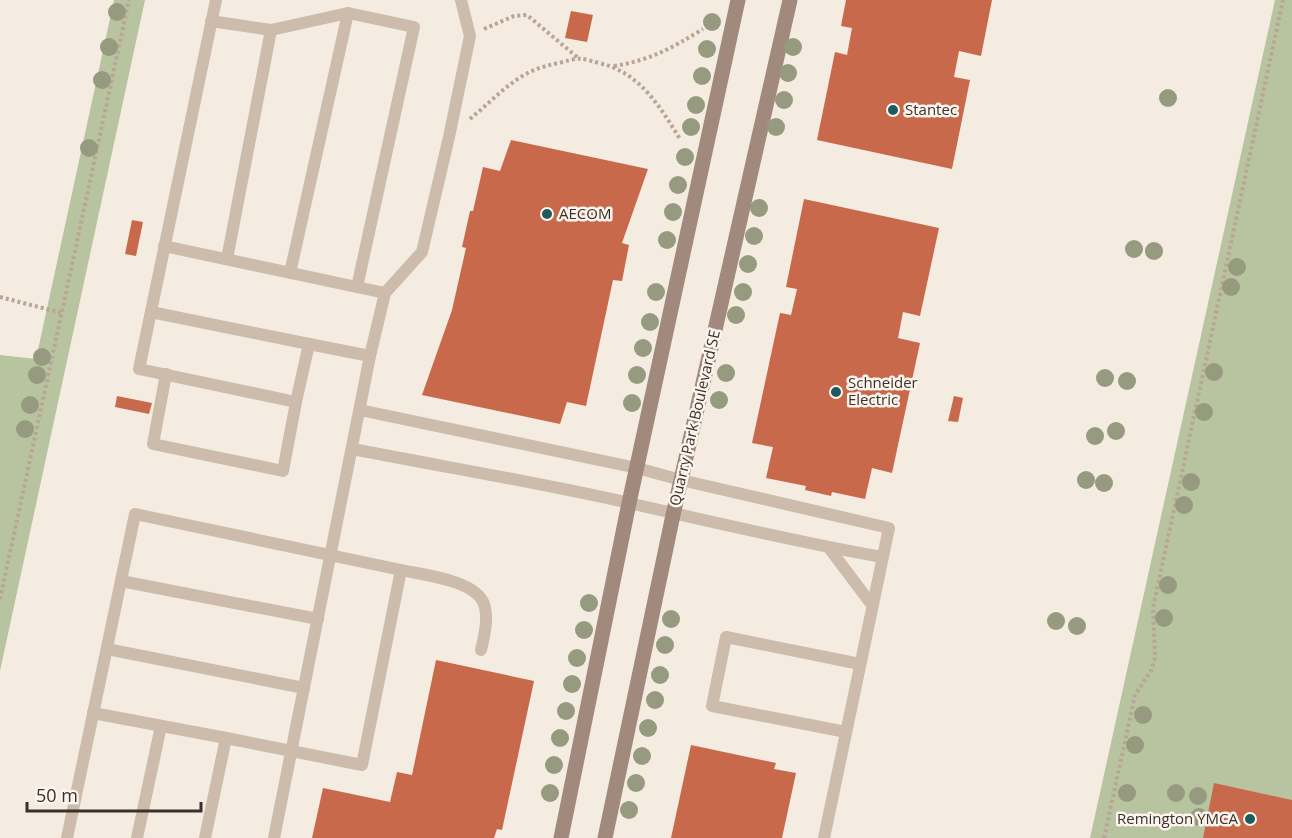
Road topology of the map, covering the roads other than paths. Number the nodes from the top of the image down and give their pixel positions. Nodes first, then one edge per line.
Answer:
1 (216, 0) edge
2 (461, 0) edge
3 (738, 0) edge
4 (790, 0) edge
5 (348, 13) junction
6 (211, 21) junction
7 (271, 30) junction
8 (164, 246) junction
9 (227, 259) junction
10 (290, 273) junction
11 (357, 287) junction
12 (385, 293) junction
13 (151, 312) junction
14 (309, 344) junction
15 (370, 356) junction
16 (166, 374) junction
17 (296, 402) junction
18 (360, 410) junction
19 (352, 448) junction
20 (637, 468) junction
21 (681, 480) junction
22 (629, 503) junction
23 (673, 515) junction
24 (829, 548) junction
25 (330, 556) junction
26 (882, 556) junction
27 (401, 570) junction
28 (121, 581) junction
29 (872, 605) junction
30 (318, 619) junction
31 (107, 649) junction
32 (481, 650) dead end
33 (860, 664) junction
34 (304, 688) junction
35 (93, 713) junction
36 (161, 726) junction
37 (846, 732) junction
38 (226, 738) junction
39 (291, 751) junction
40 (67, 838) edge
41 (137, 838) edge
42 (205, 838) edge
43 (274, 838) edge
44 (561, 838) edge
45 (605, 838) edge
46 (824, 838) edge

1 - 6 lane
2 - 12 lane
3 - 20 main road
4 - 21 main road, Quarry Park Boulevard SE
5 - 7 lane
5 - 10 lane
5 - 11 lane
6 - 7 lane
6 - 8 lane
7 - 9 lane
8 - 9 lane
8 - 13 lane
9 - 10 lane
10 - 11 lane
11 - 12 lane
12 - 15 lane
13 - 14 lane
13 - 16 lane
14 - 15 lane
14 - 17 lane
15 - 18 lane
16 - 17 lane
16 - 17 lane
18 - 19 lane
18 - 20 lane
19 - 22 lane
19 - 25 lane
20 - 21 lane
20 - 22 main road
21 - 23 main road, Quarry Park Boulevard SE
21 - 26 lane
22 - 23 lane
22 - 44 main road
23 - 24 lane
23 - 45 main road, Quarry Park Boulevard SE
24 - 26 lane
24 - 29 lane
25 - 27 lane
25 - 28 lane
25 - 30 lane
26 - 29 lane
27 - 32 lane
27 - 39 lane
28 - 30 lane
28 - 31 lane
29 - 33 lane
30 - 34 lane
31 - 34 lane
31 - 35 lane
33 - 37 lane
33 - 37 lane
34 - 39 lane
35 - 36 lane
35 - 40 lane
36 - 38 lane
36 - 41 lane
37 - 46 lane
38 - 39 lane
38 - 42 lane
39 - 43 lane

